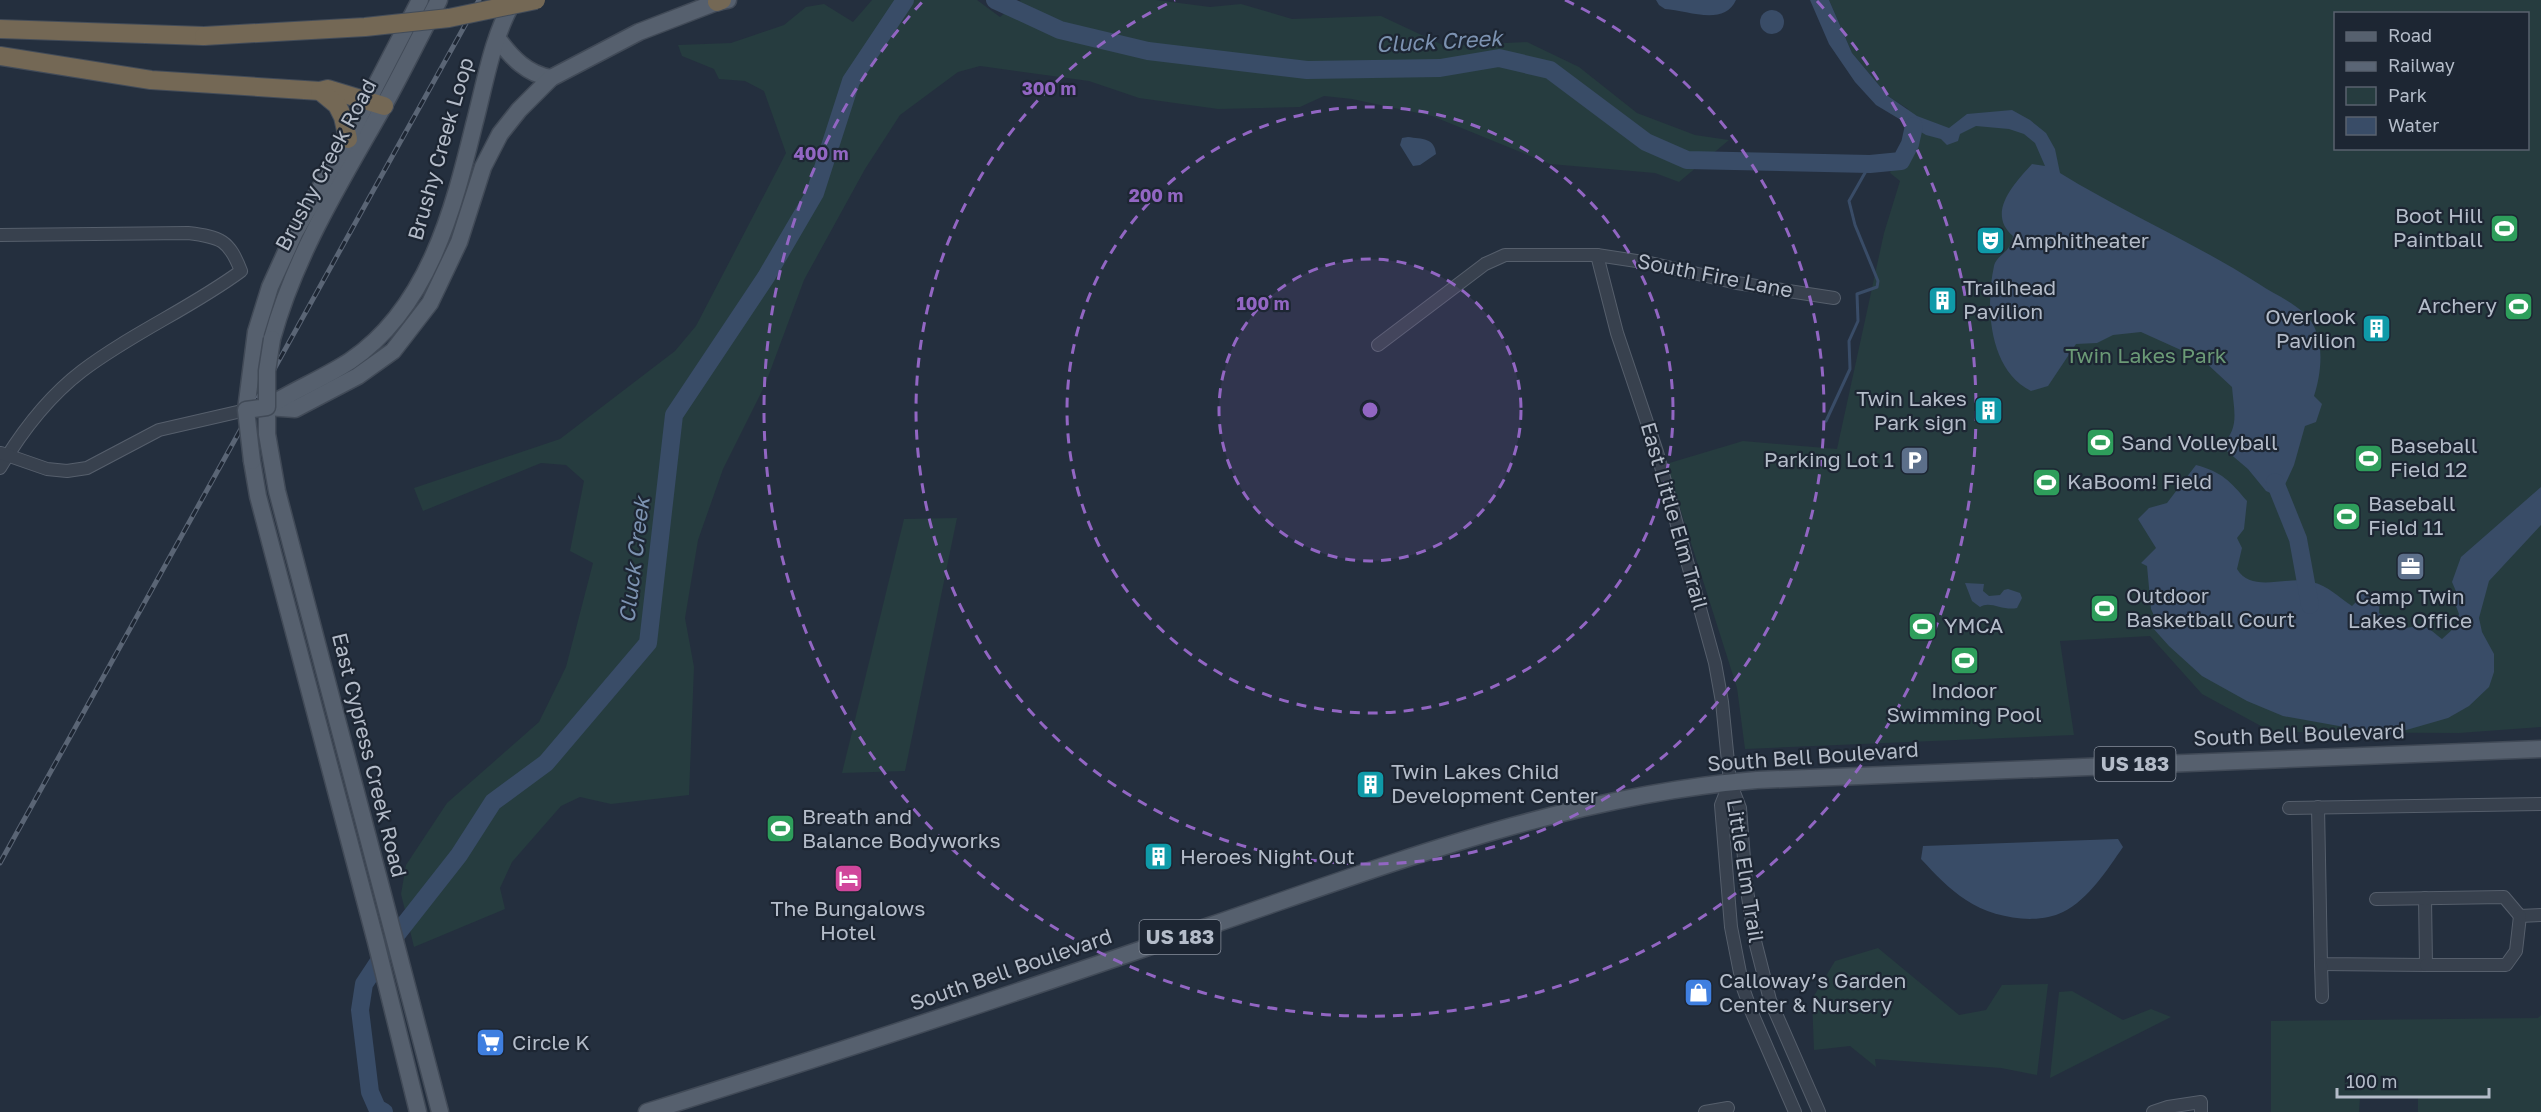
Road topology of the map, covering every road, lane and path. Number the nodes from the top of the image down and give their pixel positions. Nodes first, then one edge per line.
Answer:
1 (420, 0) edge
2 (432, 0) edge
3 (439, 0) edge
4 (514, 0) edge
5 (536, 0) edge
6 (722, 1) edge
7 (429, 19) junction
8 (0, 29) edge
9 (498, 39) junction
10 (0, 56) edge
11 (551, 78) junction
12 (320, 91) junction
13 (376, 103) junction
14 (348, 139) junction
15 (0, 235) edge
16 (1597, 255) junction
17 (1834, 298) dead end
18 (1378, 345) dead end
19 (274, 408) junction
20 (239, 411) junction
21 (4, 454) edge
22 (0, 468) edge
23 (2541, 749) edge
24 (1730, 782) junction
25 (335, 792) junction
26 (355, 792) junction
27 (2541, 804) edge
28 (2318, 807) junction
29 (2289, 808) dead end
30 (2425, 898) junction
31 (2376, 899) dead end
32 (2541, 915) edge
33 (2520, 916) junction
34 (2321, 964) junction
35 (2426, 965) junction
36 (2322, 997) dead end
37 (418, 1112) edge
38 (440, 1112) edge
39 (647, 1112) edge
40 (1795, 1112) edge
41 (1819, 1112) edge
42 (2153, 1112) edge
43 (2201, 1112) edge

1 - 13 main road, Brushy Creek Road
2 - 7 main road
3 - 7 main road, Brushy Creek Road
4 - 9 main road, Brushy Creek Loop
5 - 8 highway, bridge
6 - 11 main road, Brushy Creek Loop
7 - 13 main road, Brushy Creek Road
9 - 11 main road
9 - 19 main road, Brushy Creek Loop
10 - 12 highway
11 - 19 main road, Brushy Creek Loop
12 - 13 highway
12 - 14 highway
13 - 14 main road, Brushy Creek Road
13 - 19 main road, Brushy Creek Road, bridge
14 - 20 main road, Brushy Creek Road
15 - 21 street
16 - 17 street, South Fire Lane
16 - 18 street, South Fire Lane
16 - 24 street, East Little Elm Trail
19 - 20 main road, bridge
19 - 26 main road, East Cypress Creek Road
20 - 21 street
20 - 25 main road, East Cypress Creek Road, bridge
21 - 22 street
23 - 24 main road, South Bell Boulevard / US 183
24 - 39 main road, South Bell Boulevard / US 183
24 - 40 street, Little Elm Trail
24 - 41 street, Little Elm Trail
25 - 26 main road
25 - 37 main road, East Cypress Creek Road
26 - 38 main road, East Cypress Creek Road
27 - 28 street
28 - 29 street
28 - 34 street
30 - 31 street
30 - 33 street
30 - 35 street
32 - 33 street
33 - 35 street
34 - 35 street
34 - 36 street
42 - 43 street

